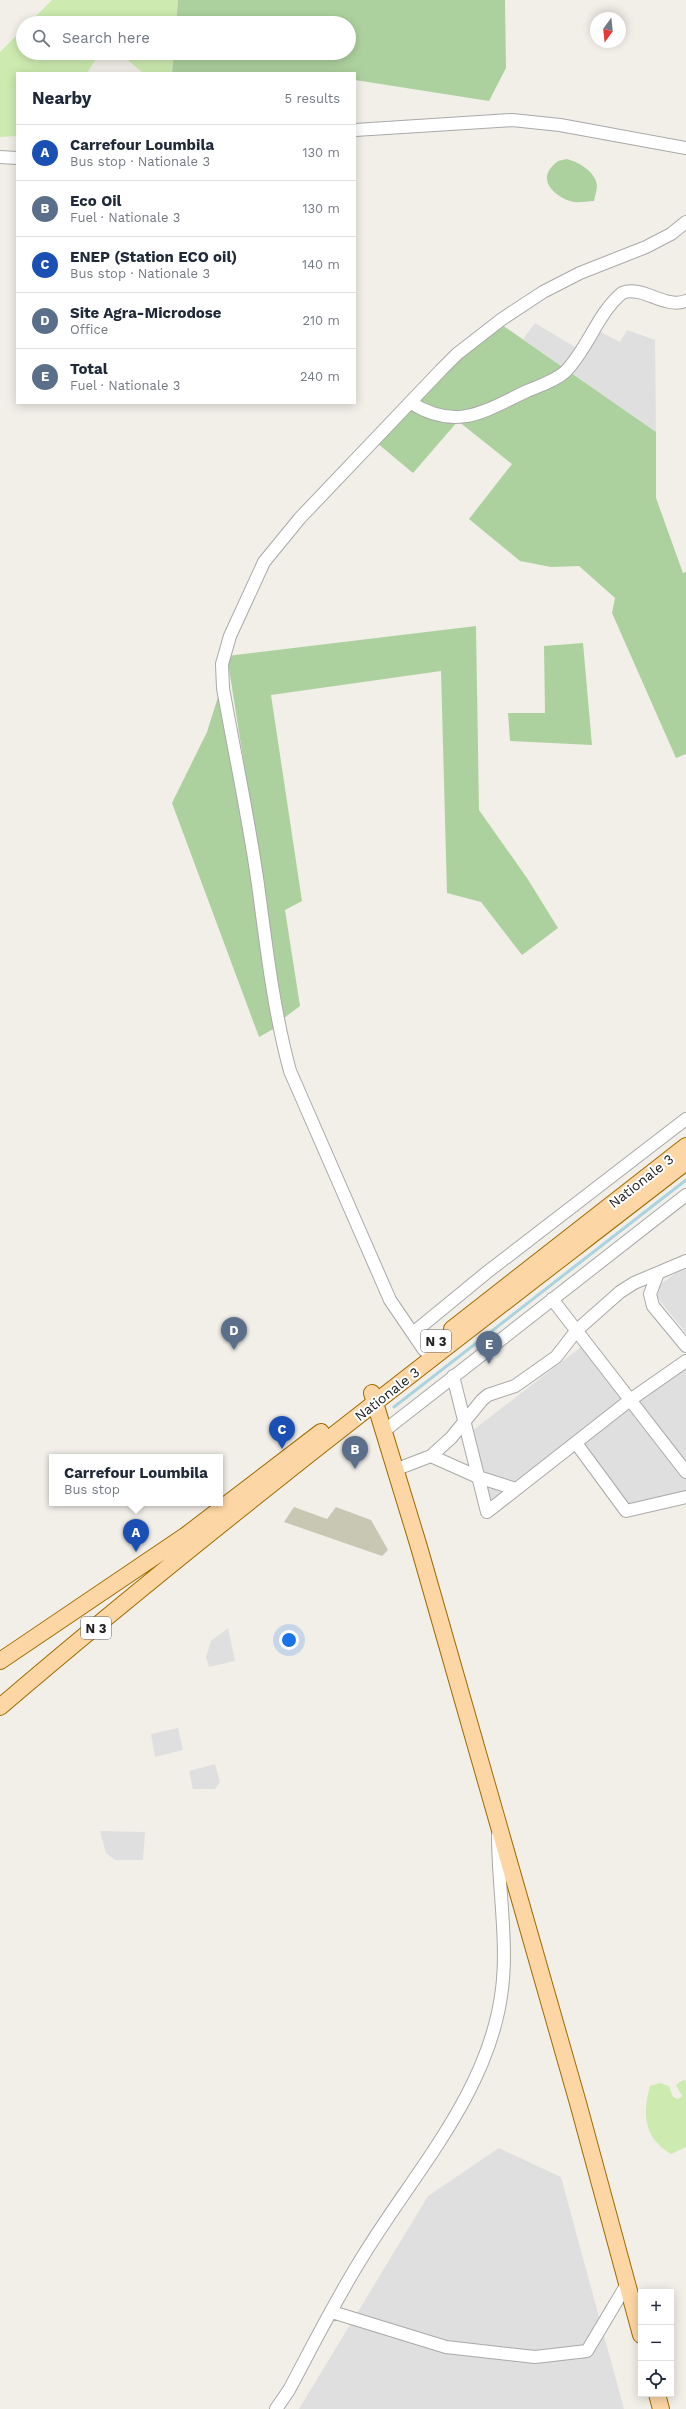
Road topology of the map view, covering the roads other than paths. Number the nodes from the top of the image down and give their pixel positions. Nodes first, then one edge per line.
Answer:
1 (356, 130) edge
2 (686, 148) edge
3 (0, 157) edge
4 (16, 158) edge
5 (686, 222) edge
6 (686, 301) edge
7 (410, 403) junction
8 (686, 1119) edge
9 (686, 1146) edge
10 (686, 1162) edge
11 (686, 1195) edge
12 (686, 1261) edge
13 (658, 1273) junction
14 (552, 1299) junction
15 (577, 1330) junction
16 (413, 1333) junction
17 (686, 1346) edge
18 (424, 1350) junction
19 (686, 1361) edge
20 (454, 1376) junction
21 (373, 1398) junction
22 (630, 1400) junction
23 (464, 1421) junction
24 (384, 1431) junction
25 (576, 1443) junction
26 (431, 1456) junction
27 (397, 1469) junction
28 (686, 1472) edge
29 (478, 1478) junction
30 (516, 1489) junction
31 (686, 1497) edge
32 (0, 1661) edge
33 (0, 1708) edge
34 (498, 1822) junction
35 (627, 2284) junction
36 (332, 2312) junction
37 (638, 2325) edge
38 (658, 2397) edge
39 (276, 2409) edge
40 (661, 2409) edge

1 - 2 street
3 - 4 street
5 - 7 street
6 - 7 street
7 - 16 street
8 - 16 street
9 - 18 main road, Nationale 3 / N 3
10 - 21 main road, Nationale 3 / N 3
11 - 14 street
12 - 13 street
13 - 15 street
13 - 17 street
14 - 15 street
14 - 20 street
15 - 22 street
15 - 23 street
16 - 18 street
18 - 21 main road, Nationale 3 / N 3
19 - 22 street
20 - 23 street
20 - 24 street
21 - 24 main road
21 - 32 main road, Nationale 3 / N 3
21 - 33 main road, Nationale 3 / N 3
22 - 25 street
22 - 28 street
23 - 26 street
23 - 29 street
24 - 27 main road
25 - 30 street
25 - 31 street
26 - 27 street
26 - 29 street
27 - 34 main road
29 - 30 street
29 - 30 street
34 - 35 main road
34 - 36 street
35 - 36 street
35 - 37 main road
36 - 39 street
38 - 40 main road

